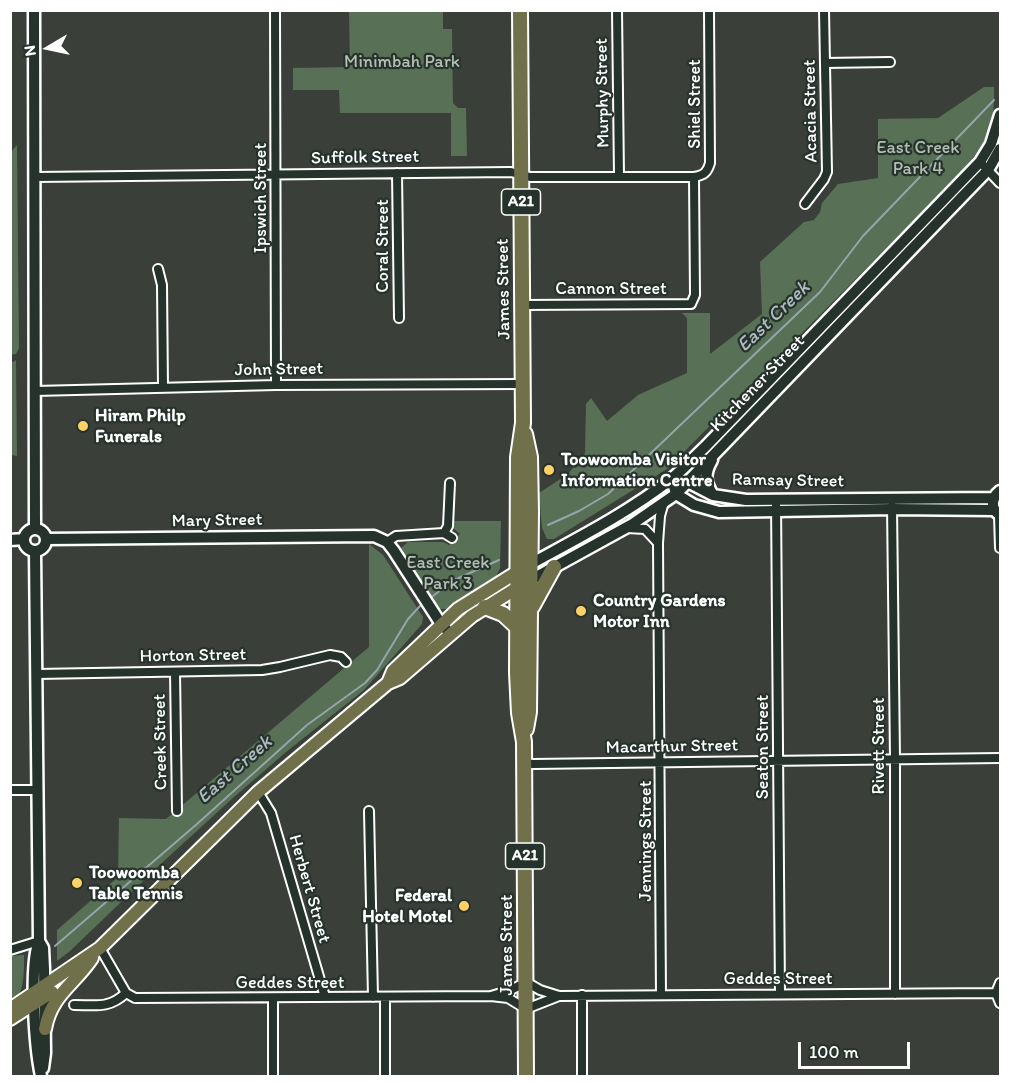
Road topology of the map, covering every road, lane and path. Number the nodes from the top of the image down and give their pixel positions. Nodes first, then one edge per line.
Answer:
1 (34, 10) edge
2 (275, 10) edge
3 (520, 10) edge
4 (617, 10) edge
5 (709, 10) edge
6 (824, 10) edge
7 (890, 62) dead end
8 (825, 63) junction
9 (1000, 116) edge
10 (1000, 149) edge
11 (984, 166) junction
12 (397, 173) junction
13 (521, 174) junction
14 (276, 175) junction
15 (619, 176) junction
16 (35, 177) junction
17 (694, 177) junction
18 (1000, 183) edge
19 (805, 204) dead end
20 (158, 269) dead end
21 (522, 304) junction
22 (399, 318) dead end
23 (523, 384) junction
24 (276, 385) junction
25 (163, 388) junction
26 (35, 390) junction
27 (760, 390) junction
28 (769, 399) junction
29 (523, 423) junction
30 (715, 455) junction
31 (672, 478) junction
32 (688, 482) junction
33 (450, 483) dead end
34 (676, 494) junction
35 (713, 495) junction
36 (997, 495) edge
37 (664, 502) junction
38 (892, 504) junction
39 (776, 506) junction
40 (998, 514) edge
41 (625, 528) junction
42 (35, 529) junction
43 (444, 533) junction
44 (452, 538) dead end
45 (24, 539) junction
46 (46, 539) junction
47 (10, 540) edge
48 (387, 542) junction
49 (658, 543) junction
50 (1000, 548) edge
51 (35, 552) junction
52 (531, 564) junction
53 (554, 567) junction
54 (517, 572) junction
55 (531, 580) junction
56 (517, 588) junction
57 (485, 607) junction
58 (531, 609) junction
59 (441, 624) junction
60 (517, 627) junction
61 (450, 634) junction
62 (346, 662) dead end
63 (175, 672) junction
64 (37, 674) junction
65 (388, 683) junction
66 (524, 742) junction
67 (1000, 758) edge
68 (895, 759) junction
69 (778, 761) junction
70 (660, 762) junction
71 (524, 763) junction
72 (10, 790) edge
73 (38, 790) junction
74 (258, 792) junction
75 (177, 811) dead end
76 (369, 811) dead end
77 (39, 941) junction
78 (100, 948) junction
79 (10, 950) edge
80 (88, 964) junction
81 (526, 982) junction
82 (1000, 983) edge
83 (126, 993) junction
84 (996, 993) junction
85 (780, 994) junction
86 (895, 994) junction
87 (40, 995) junction
88 (582, 995) junction
89 (661, 995) junction
90 (491, 996) junction
91 (559, 996) junction
92 (325, 997) junction
93 (373, 997) junction
94 (385, 997) junction
95 (273, 998) junction
96 (1000, 1003) edge
97 (74, 1005) dead end
98 (526, 1009) junction
99 (10, 1010) edge
100 (10, 1019) edge
101 (45, 1029) junction
102 (42, 1077) edge
103 (273, 1077) edge
104 (386, 1077) edge
105 (526, 1077) edge
106 (582, 1077) edge

1 - 16 main road
2 - 14 street, Ipswich Street
3 - 13 highway, James Street / A21
4 - 15 street, Murphy Street
5 - 17 street, Shiel Street
6 - 8 street, Acacia Street
7 - 8 street
8 - 19 street, Acacia Street
9 - 11 main road, Kitchener Street
10 - 11 main road, Kitchener Street
11 - 18 street
11 - 27 main road, Kitchener Street
11 - 28 main road, Kitchener Street
12 - 13 street, Suffolk Street
12 - 14 street, Suffolk Street
12 - 22 street, Coral Street
13 - 15 street, Suffolk Street
13 - 21 highway, James Street / A21
14 - 16 street, Suffolk Street
14 - 24 street, Ipswich Street
15 - 17 street, Suffolk Street
16 - 26 main road
17 - 21 street, Cannon Street
20 - 25 street
21 - 23 highway, James Street / A21
23 - 24 street, John Street
23 - 29 highway, James Street / A21
24 - 25 street, John Street
25 - 26 street, John Street
26 - 42 main road
27 - 28 main road
27 - 31 main road, Kitchener Street
28 - 30 main road, Kitchener Street
29 - 52 highway, James Street / A21
29 - 54 highway, James Street / A21
30 - 32 main road, Kitchener Street
30 - 35 main road
31 - 32 main road, Ramsay Street
31 - 34 main road
31 - 52 main road, Kitchener Street
32 - 34 main road, Kitchener Street
32 - 35 main road, Ramsay Street
33 - 43 street
34 - 37 main road, Kitchener Street
34 - 39 main road, Ramsay Street
35 - 39 main road, Ramsay Street
36 - 38 main road, Ramsay Street
36 - 40 main road
37 - 41 main road, Kitchener Street
37 - 49 street, Jennings Street
38 - 39 main road, Ramsay Street
38 - 40 main road, Ramsay Street
38 - 68 street, Rivett Street
39 - 69 street, Seaton Street
40 - 50 street
41 - 49 street
41 - 53 main road, Kitchener Street
42 - 45 main road
42 - 46 main road
43 - 44 street
43 - 48 street, Mary Street
45 - 47 main road
45 - 51 main road
46 - 48 main road, Mary Street
46 - 51 main road
48 - 59 main road
49 - 70 street, Jennings Street
51 - 64 main road
52 - 54 main road, Kitchener Street
52 - 55 highway, James Street / A21
53 - 55 main road, Kitchener Street
53 - 58 highway
54 - 56 highway, James Street / A21
54 - 59 main road, Kitchener Street
55 - 56 main road, Kitchener Street
55 - 58 highway, James Street / A21
56 - 57 main road, Kitchener Street
56 - 60 highway, James Street / A21
57 - 60 highway
57 - 61 main road, Kitchener Street
58 - 66 highway, James Street / A21
59 - 61 main road
59 - 65 main road, Kitchener Street
60 - 66 highway, James Street / A21
61 - 65 main road, Kitchener Street
62 - 63 street, Horton Street
63 - 64 street, Horton Street
63 - 75 street, Creek Street
64 - 73 main road
65 - 74 main road, Kitchener Street
66 - 71 highway, James Street / A21
67 - 68 street, Macarthur Street
68 - 69 street, Macarthur Street
68 - 86 street, Rivett Street
69 - 70 street, Macarthur Street
69 - 85 street, Seaton Street
70 - 71 street, Macarthur Street
70 - 89 street, Jennings Street
71 - 81 highway, James Street / A21
72 - 73 street
73 - 77 main road
74 - 78 main road, Kitchener Street
74 - 92 street, Herbert Street
76 - 93 street
77 - 79 street
77 - 87 main road
78 - 80 main road
78 - 83 street
78 - 87 main road, Kitchener Street
80 - 87 main road, Kitchener Street
80 - 101 main road
81 - 90 street, Geddes Street
81 - 91 street, Geddes Street
81 - 98 highway, James Street / A21
82 - 84 street
83 - 95 street, Geddes Street
83 - 97 street
84 - 86 street, Geddes Street
84 - 96 street
85 - 86 street, Geddes Street
85 - 89 street, Geddes Street
87 - 99 main road, Kitchener Street
87 - 100 main road, Kitchener Street
87 - 101 main road
87 - 102 main road
88 - 89 street, Geddes Street
88 - 91 street, Geddes Street
88 - 106 street
90 - 94 street, Geddes Street
90 - 98 street, Geddes Street
91 - 98 street, Geddes Street
92 - 93 street, Geddes Street
92 - 95 street, Geddes Street
93 - 94 street, Geddes Street
94 - 104 street
95 - 103 street
98 - 105 highway, James Street / A21
101 - 102 main road

